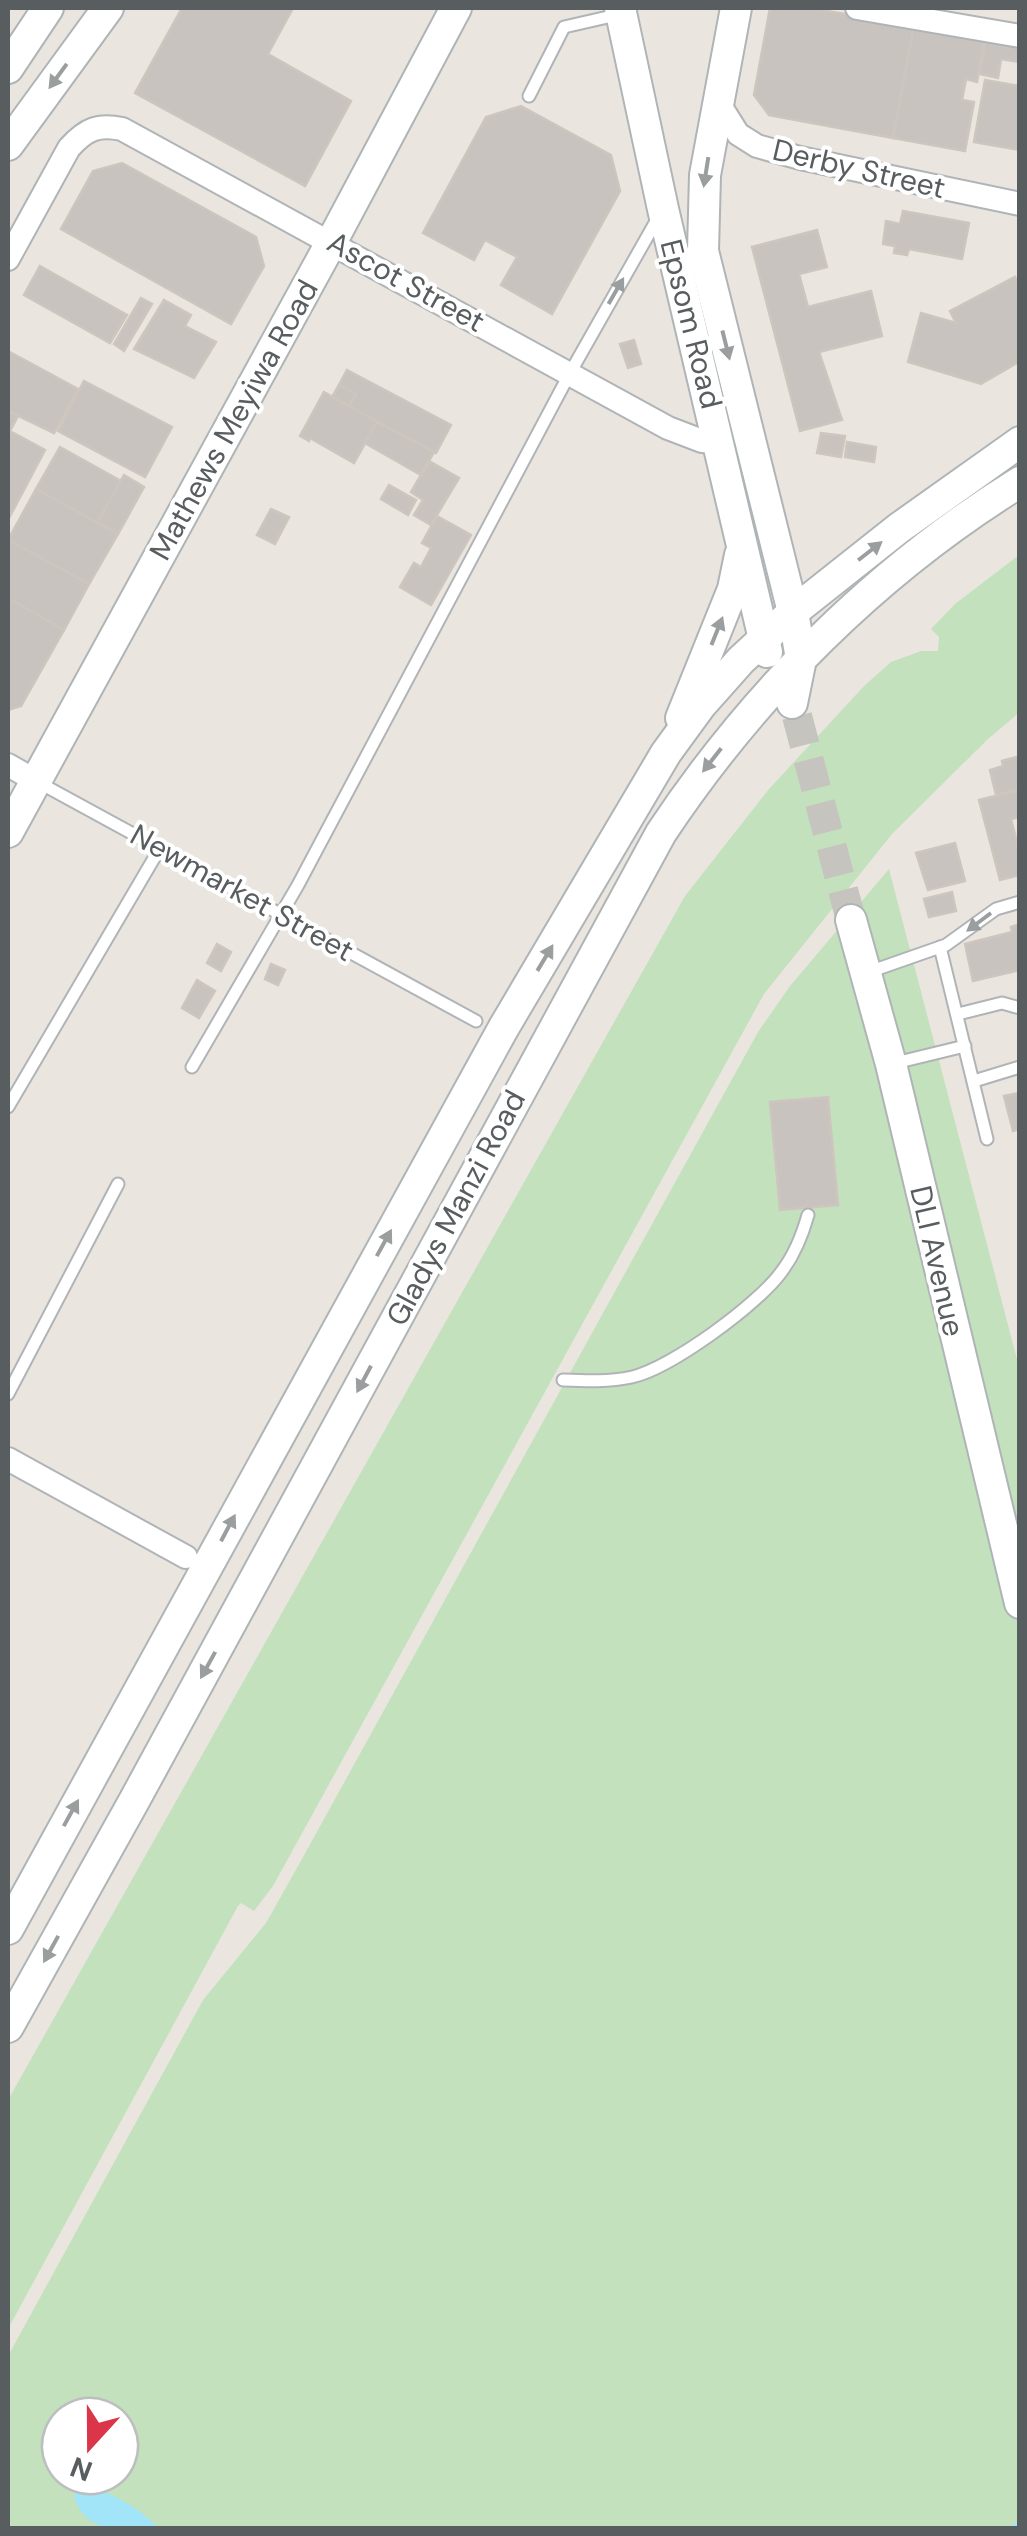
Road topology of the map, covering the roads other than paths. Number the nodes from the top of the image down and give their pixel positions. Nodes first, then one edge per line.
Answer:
1 (48, 8) edge
2 (456, 8) edge
3 (736, 8) edge
4 (857, 8) edge
5 (100, 10) edge
6 (620, 11) edge
7 (1020, 36) edge
8 (8, 68) edge
9 (529, 96) dead end
10 (718, 102) junction
11 (8, 145) edge
12 (1020, 204) edge
13 (663, 209) junction
14 (332, 241) junction
15 (8, 259) edge
16 (570, 373) junction
17 (719, 442) junction
18 (1020, 442) edge
19 (1020, 482) edge
20 (743, 544) junction
21 (793, 612) junction
22 (764, 639) junction
23 (801, 659) junction
24 (788, 701) junction
25 (666, 753) junction
26 (8, 765) edge
27 (36, 780) junction
28 (8, 832) edge
29 (160, 848) junction
30 (1020, 902) edge
31 (280, 914) junction
32 (851, 920) tunnel mouth
33 (940, 948) junction
34 (866, 973) junction
35 (1020, 1008) edge
36 (958, 1014) junction
37 (490, 1024) junction
38 (965, 1046) junction
39 (544, 1048) junction
40 (891, 1064) junction
41 (192, 1066) dead end
42 (1020, 1066) edge
43 (974, 1081) junction
44 (8, 1107) edge
45 (987, 1139) dead end
46 (118, 1184) dead end
47 (808, 1216) dead end
48 (562, 1380) dead end
49 (8, 1394) edge
50 (8, 1459) edge
51 (196, 1564) junction
52 (248, 1593) junction
53 (1020, 1603) edge
54 (8, 1929) edge
55 (8, 2026) edge

1 - 8 main road
2 - 14 main road, Mathews Meyiwa Road
3 - 10 main road, Epsom Road
4 - 7 street
5 -> 11 main road
6 - 9 lane
6 - 13 main road, Epsom Road
10 - 12 street, Derby Street
10 -> 21 main road, Epsom Road
16 -> 13 lane
13 - 17 main road, Epsom Road
14 - 15 street, Ascot Street
14 - 16 street, Ascot Street
14 - 27 main road, Mathews Meyiwa Road
16 - 17 street, Ascot Street
16 - 31 lane
17 - 20 main road, Epsom Road
21 -> 18 main road, Gladys Manzi Road
19 - 23 main road
20 - 22 main road, Epsom Road
25 -> 20 main road
21 - 22 main road, Gladys Manzi Road
21 - 23 main road, Epsom Road
22 - 24 main road, Epsom Road
22 - 25 main road, Gladys Manzi Road
23 - 24 main road
24 -> 39 main road, Gladys Manzi Road
37 -> 25 main road, Gladys Manzi Road
26 - 27 street, Newmarket Street
27 - 28 main road, Mathews Meyiwa Road
27 - 29 lane, Newmarket Street
29 - 31 lane, Newmarket Street
29 - 44 lane
30 -> 33 lane
31 - 37 lane, Newmarket Street
31 - 41 lane
32 - 34 main road, DLI Avenue
33 - 34 lane
33 - 36 lane
34 - 40 main road, DLI Avenue
35 - 36 lane
36 - 38 lane
37 - 39 main road
51 -> 37 main road, Gladys Manzi Road
38 - 40 lane
38 - 43 lane
39 -> 52 main road, Gladys Manzi Road
40 - 53 main road, DLI Avenue
42 - 43 lane
43 - 45 lane
46 - 49 lane
47 - 48 lane
50 - 51 street
51 - 52 main road
54 -> 51 main road, Gladys Manzi Road
52 -> 55 main road, Gladys Manzi Road

